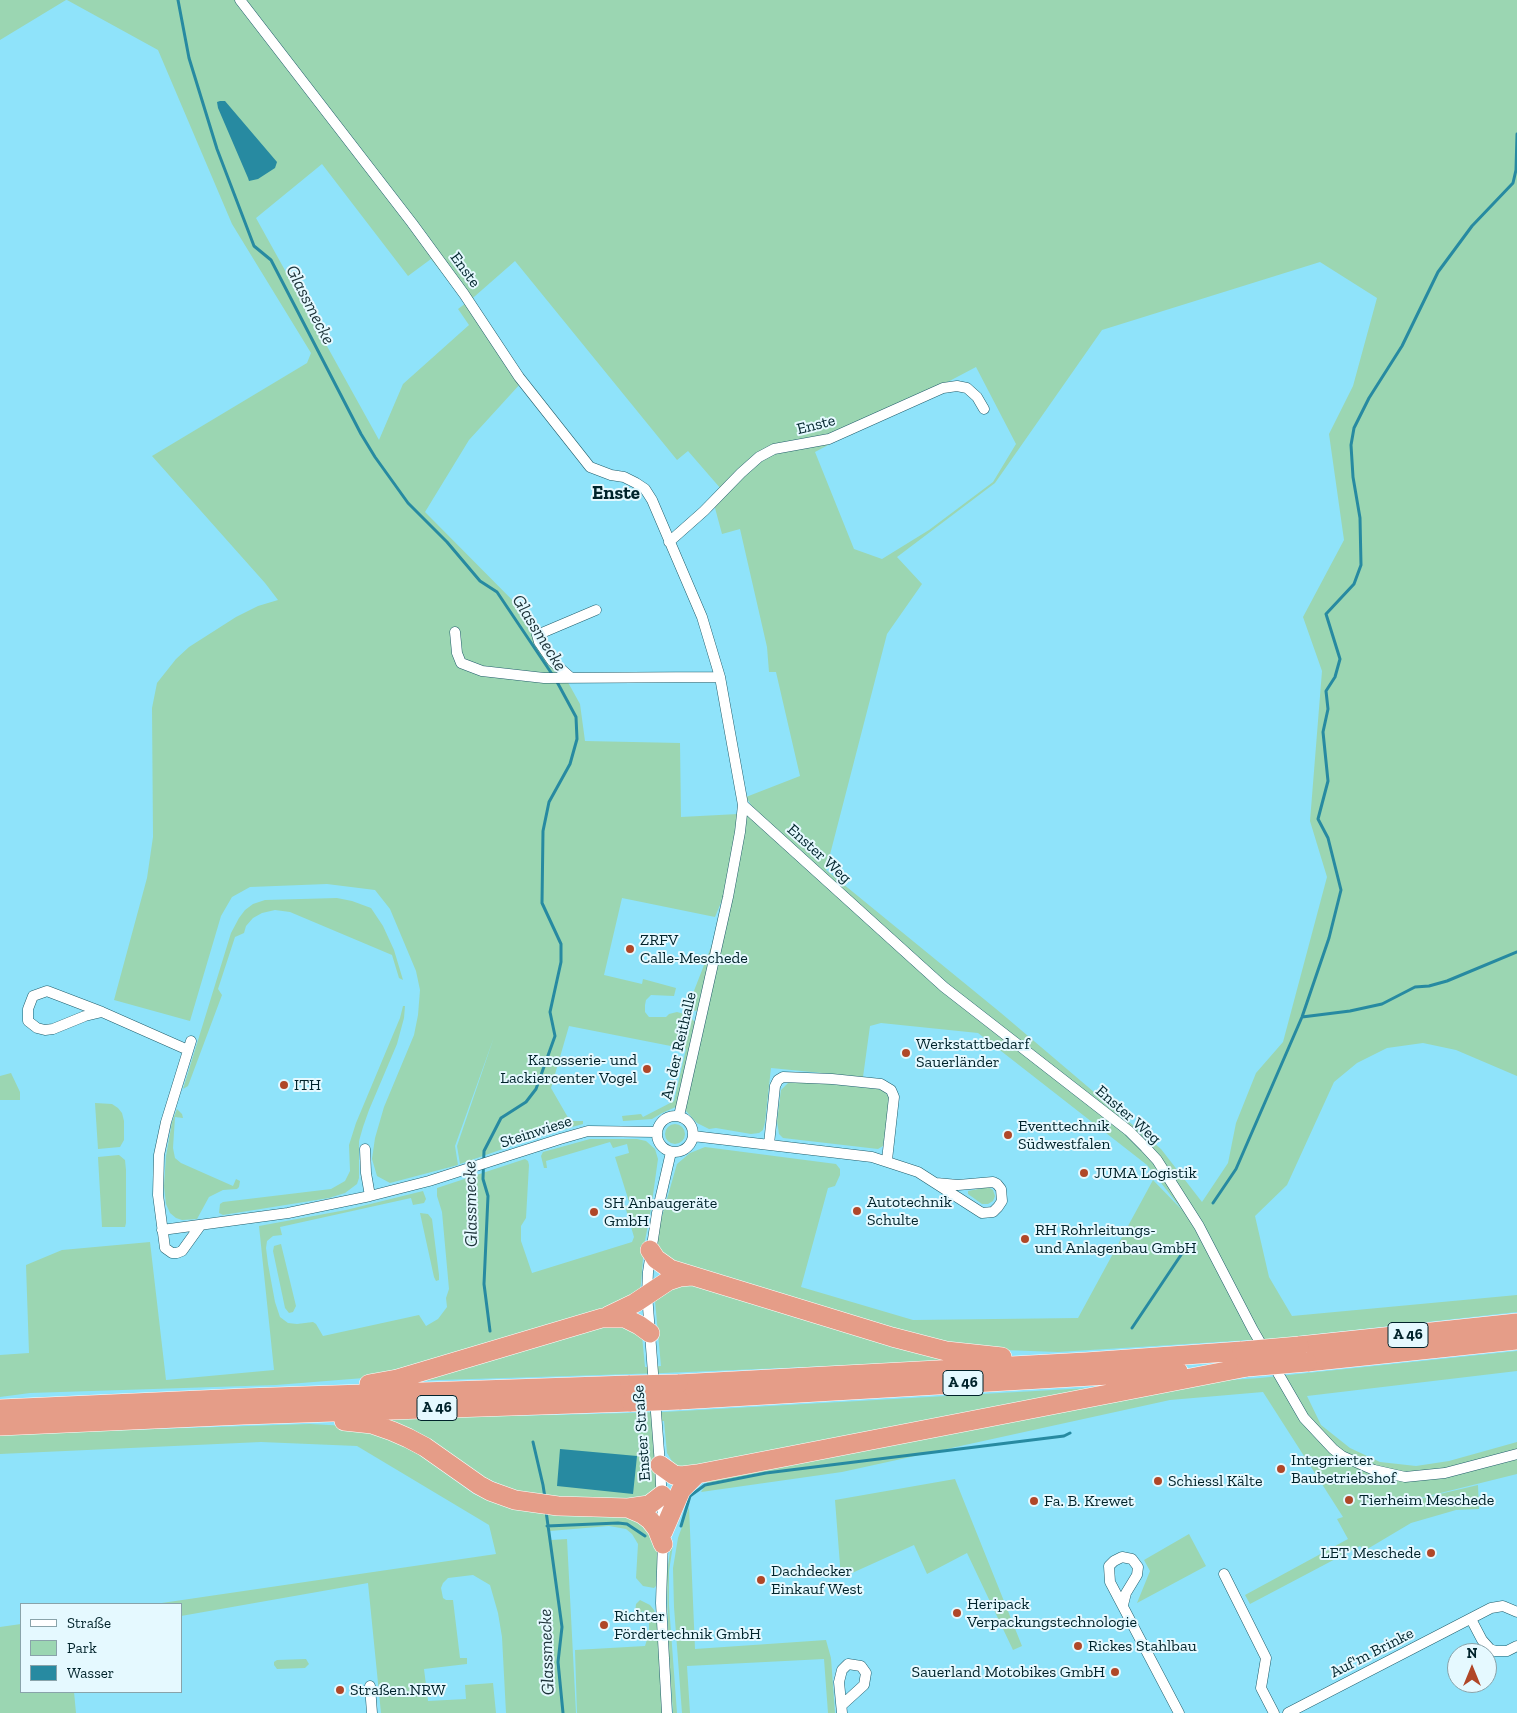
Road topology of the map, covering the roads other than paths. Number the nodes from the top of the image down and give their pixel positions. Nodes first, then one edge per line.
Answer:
1 (240, 0) edge
2 (984, 409) dead end
3 (669, 542) junction
4 (596, 610) dead end
5 (455, 632) dead end
6 (564, 676) junction
7 (720, 677) junction
8 (743, 805) junction
9 (102, 1012) junction
10 (679, 1116) junction
11 (656, 1132) junction
12 (693, 1136) junction
13 (769, 1144) junction
14 (365, 1149) dead end
15 (671, 1152) junction
16 (887, 1160) junction
17 (936, 1183) junction
18 (370, 1196) junction
19 (200, 1226) junction
20 (162, 1230) junction
21 (650, 1250) junction
22 (693, 1276) junction
23 (647, 1294) junction
24 (602, 1318) junction
25 (1517, 1324) edge
26 (650, 1332) junction
27 (1517, 1340) edge
28 (1303, 1354) junction
29 (1244, 1359) junction
30 (1086, 1362) junction
31 (679, 1392) junction
32 (244, 1406) junction
33 (0, 1410) edge
34 (0, 1426) edge
35 (1517, 1454) edge
36 (660, 1464) junction
37 (697, 1474) junction
38 (662, 1495) junction
39 (628, 1508) junction
40 (663, 1538) junction
41 (1224, 1574) dead end
42 (1123, 1606) dead end
43 (1517, 1612) edge
44 (1471, 1619) junction
45 (1517, 1646) edge
46 (370, 1686) dead end
47 (372, 1713) edge
48 (667, 1713) edge
49 (1179, 1713) edge
50 (1274, 1713) edge
51 (1288, 1713) edge

1 - 3 street, Enste
2 - 3 street, Enste
3 - 7 street, Enste
4 - 6 street
5 - 6 street
6 - 7 street
7 - 8 street, Enste
8 - 10 street, An der Reithalle
8 - 35 street, Enster Weg
9 - 9 street
9 - 20 street
10 - 11 street
10 - 12 street
11 - 15 street
11 - 18 street, Steinwiese
12 - 13 street
12 - 15 street
13 - 16 street
13 - 16 street
14 - 18 street
15 - 21 street, Enster Straße
16 - 17 street
17 - 17 street
18 - 19 street, Steinwiese
19 - 20 street, Steinwiese
19 - 20 street
21 - 22 highway
21 - 23 street, Enster Straße
22 - 23 highway
22 - 30 highway
23 - 24 highway
23 - 26 street, Enster Straße
24 - 26 highway
24 - 32 highway
25 - 28 highway, A 46
26 - 36 street, Enster Straße
27 - 28 highway, A 46
28 - 29 highway, A 46, bridge
29 - 30 highway, A 46
29 - 31 highway, A 46
29 - 37 highway
30 - 31 highway, A 46
31 - 32 highway, A 46, bridge
32 - 33 highway, A 46
32 - 34 highway, A 46
32 - 39 highway
36 - 37 highway
36 - 38 street, Enster Straße
37 - 40 highway
38 - 39 highway
38 - 40 street, Enster Straße
39 - 40 highway
40 - 48 street, Enster Straße
41 - 50 street
42 - 49 street
43 - 44 street, Auf'm Brinke
44 - 45 street
44 - 51 street, Auf'm Brinke
46 - 47 street

